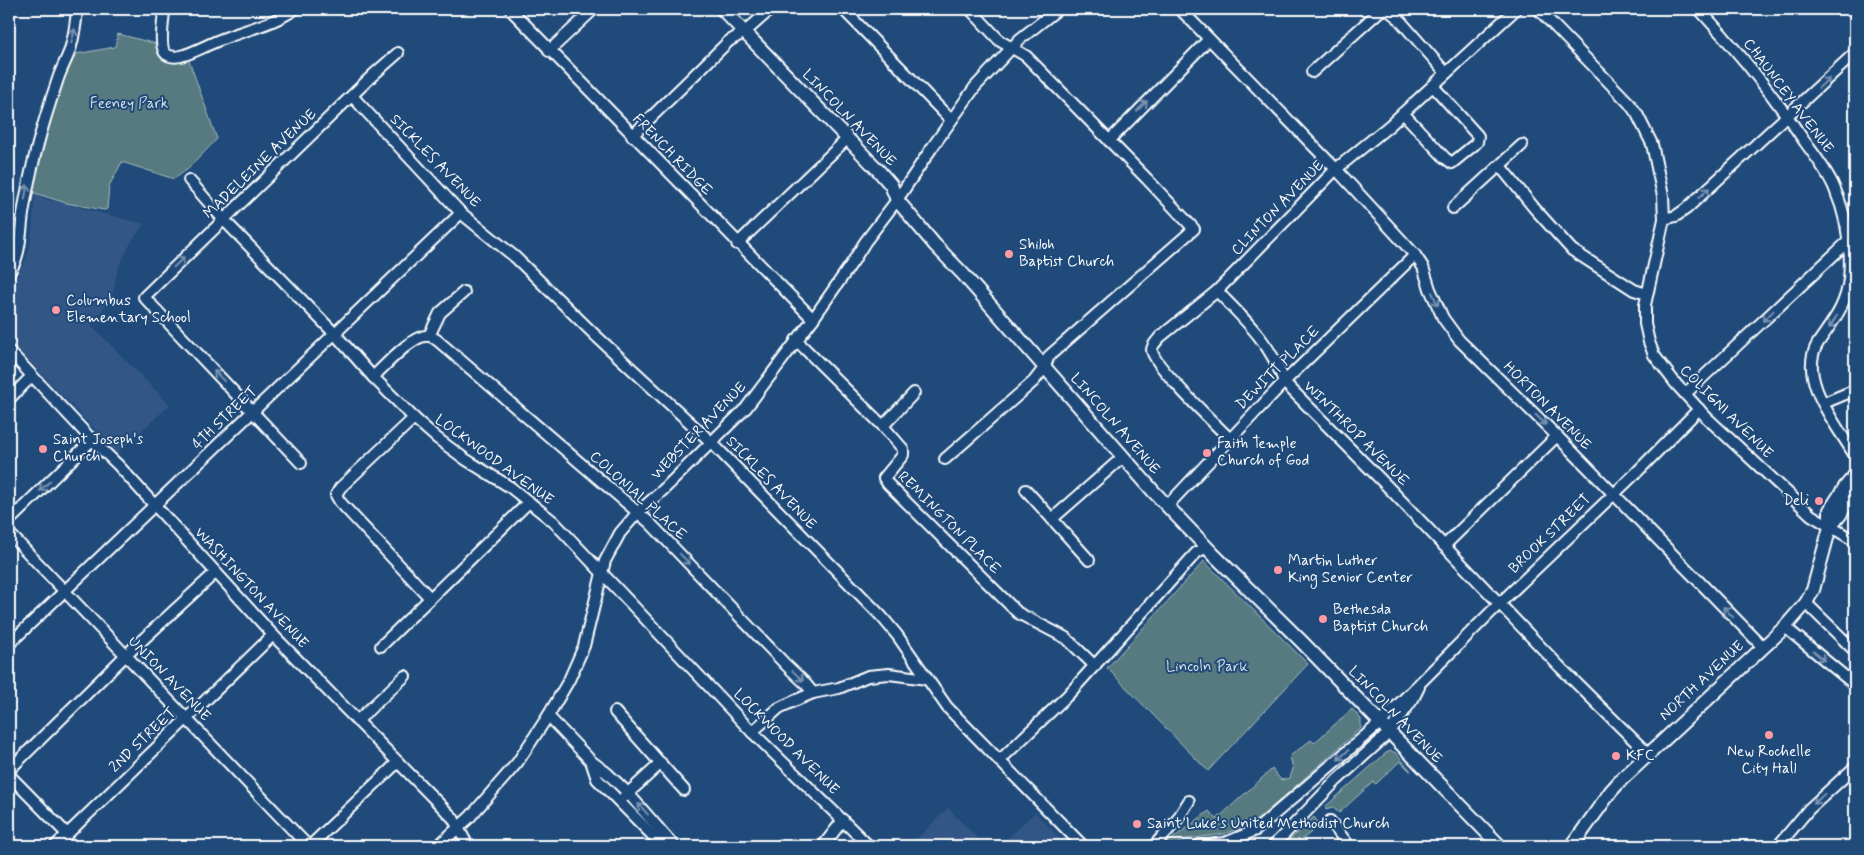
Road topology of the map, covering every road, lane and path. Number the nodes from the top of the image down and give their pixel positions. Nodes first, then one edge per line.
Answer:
1 (78, 9) edge
2 (164, 9) edge
3 (295, 9) edge
4 (594, 9) edge
5 (722, 9) edge
6 (771, 9) edge
7 (843, 9) edge
8 (970, 9) edge
9 (1058, 9) edge
10 (1180, 9) edge
11 (1382, 9) edge
12 (1387, 9) edge
13 (1516, 9) edge
14 (1538, 9) edge
15 (1699, 9) edge
16 (511, 10) dead end
17 (282, 12) edge
18 (745, 32) junction
19 (1209, 39) junction
20 (1011, 47) junction
21 (549, 51) junction
22 (398, 53) dead end
23 (1855, 53) edge
24 (1312, 72) dead end
25 (1446, 73) junction
26 (1432, 86) junction
27 (352, 96) junction
28 (1403, 113) junction
29 (1788, 116) junction
30 (952, 120) junction
31 (632, 136) junction
32 (846, 139) junction
33 (1109, 141) junction
34 (1522, 145) dead end
35 (1500, 166) junction
36 (1336, 169) junction
37 (189, 180) dead end
38 (897, 200) junction
39 (1454, 208) dead end
40 (461, 213) junction
41 (1664, 219) junction
42 (223, 220) junction
43 (1852, 238) edge
44 (738, 244) junction
45 (1415, 255) junction
46 (9, 272) edge
47 (1218, 291) junction
48 (464, 292) dead end
49 (1647, 294) junction
50 (813, 319) junction
51 (334, 333) junction
52 (430, 336) junction
53 (796, 340) junction
54 (9, 351) edge
55 (1044, 368) junction
56 (32, 376) junction
57 (373, 378) junction
58 (1284, 382) junction
59 (1855, 390) edge
60 (914, 393) dead end
61 (1685, 394) junction
62 (9, 399) edge
63 (1824, 403) junction
64 (1699, 409) junction
65 (253, 412) junction
66 (414, 418) junction
67 (883, 426) junction
68 (1557, 436) junction
69 (1230, 439) junction
70 (92, 440) junction
71 (711, 442) junction
72 (1855, 456) edge
73 (1123, 457) junction
74 (945, 459) dead end
75 (300, 463) dead end
76 (1855, 475) edge
77 (1855, 489) edge
78 (1026, 490) dead end
79 (1613, 494) junction
80 (529, 502) junction
81 (155, 505) junction
82 (1168, 506) junction
83 (638, 512) junction
84 (1052, 519) junction
85 (9, 521) edge
86 (1830, 527) junction
87 (9, 532) edge
88 (1855, 542) edge
89 (1444, 546) junction
90 (1206, 547) junction
91 (1089, 560) dead end
92 (602, 572) junction
93 (215, 573) junction
94 (65, 590) junction
95 (430, 598) junction
96 (1806, 603) junction
97 (1499, 604) junction
98 (1785, 627) junction
99 (273, 635) junction
100 (9, 644) edge
101 (381, 646) dead end
102 (1762, 646) junction
103 (1855, 651) edge
104 (125, 656) junction
105 (1096, 666) junction
106 (405, 676) dead end
107 (927, 679) junction
108 (1855, 685) edge
109 (813, 694) junction
110 (615, 712) dead end
111 (548, 716) junction
112 (186, 719) junction
113 (357, 721) junction
114 (1385, 728) junction
115 (752, 732) junction
116 (1648, 754) junction
117 (591, 761) junction
118 (398, 762) junction
119 (661, 762) junction
120 (999, 762) junction
121 (1855, 767) edge
122 (9, 770) edge
123 (9, 775) edge
124 (684, 790) dead end
125 (628, 793) junction
126 (619, 802) junction
127 (1188, 802) dead end
128 (843, 820) junction
129 (1330, 822) dead end
130 (458, 828) junction
131 (67, 834) junction
132 (55, 846) edge
133 (309, 846) edge
134 (438, 846) edge
135 (468, 846) edge
136 (663, 846) edge
137 (674, 846) edge
138 (823, 846) edge
139 (869, 846) edge
140 (1083, 846) edge
141 (1154, 846) edge
142 (1207, 846) edge
143 (1273, 846) edge
144 (1349, 846) edge
145 (1500, 846) edge
146 (1572, 846) edge
147 (1778, 846) edge

46 -> 1 street
2 - 17 street
3 - 17 street
4 - 21 street
5 - 18 main road, LINCOLN AVENUE
6 - 18 street
7 - 30 street
8 - 20 street
9 - 20 street, WEBSTER AVENUE
10 - 19 street, HORTON AVENUE
11 - 24 street
12 - 25 street
13 - 25 street, CLINTON AVENUE
14 - 41 street, COLIGNI AVENUE
15 - 29 street, CHAUNCEY AVENUE
16 - 21 street, FRENCH RIDGE
18 - 31 street
18 - 32 main road, LINCOLN AVENUE
33 -> 19 street
19 - 36 street, HORTON AVENUE
20 - 30 street, WEBSTER AVENUE
20 - 33 street
21 - 31 street, FRENCH RIDGE
22 - 27 street, MADELEINE AVENUE
29 -> 23 street
25 - 26 street, CLINTON AVENUE
26 - 28 street, CLINTON AVENUE
26 - 28 street
27 - 40 street, SICKLES AVENUE
27 - 42 street, MADELEINE AVENUE
28 - 36 street, CLINTON AVENUE
41 -> 29 street
29 - 43 street, CHAUNCEY AVENUE
30 - 38 street, WEBSTER AVENUE
31 - 44 street, FRENCH RIDGE
32 - 38 main road, LINCOLN AVENUE
32 - 44 street
33 - 55 street
34 - 35 street
35 - 39 street
35 - 49 street
36 - 45 street, HORTON AVENUE
36 - 47 street, CLINTON AVENUE
37 - 42 street, LOCKWOOD AVENUE
38 - 50 street, WEBSTER AVENUE
38 - 55 main road, LINCOLN AVENUE
40 - 51 street, 4TH STREET
40 - 71 street, SICKLES AVENUE
41 - 49 street, COLIGNI AVENUE
42 - 51 street, LOCKWOOD AVENUE
65 -> 42 street, MADELEINE AVENUE
43 -> 61 street
43 -> 63 street, CHAUNCEY AVENUE
44 - 50 street, FRENCH RIDGE
45 - 58 street, DEWITT PLACE
45 -> 68 street, HORTON AVENUE
47 - 58 street, WINTHROP AVENUE
47 - 69 street, CLINTON AVENUE
48 - 52 street
49 - 61 street, COLIGNI AVENUE
50 - 53 street, WEBSTER AVENUE
51 - 57 street, LOCKWOOD AVENUE
51 - 65 street, 4TH STREET
52 - 57 street
52 - 83 street, COLONIAL PLACE
53 - 67 street, REMINGTON PLACE
53 - 71 street, WEBSTER AVENUE
54 - 56 street, WASHINGTON AVENUE
55 - 73 main road, LINCOLN AVENUE
55 - 74 street
56 - 62 street
56 - 70 street, WASHINGTON AVENUE
57 - 66 street, LOCKWOOD AVENUE
58 - 69 street, DEWITT PLACE
58 - 89 street, WINTHROP AVENUE
59 - 63 street
60 - 67 street
61 - 64 street, COLIGNI AVENUE
63 - 72 street, CHAUNCEY AVENUE
64 - 79 street, BROOK STREET
64 - 86 street, COLIGNI AVENUE
65 - 75 street
65 - 81 street, 4TH STREET
66 - 80 street, LOCKWOOD AVENUE
66 - 95 street
67 - 105 street, REMINGTON PLACE
68 - 79 street, HORTON AVENUE
68 - 89 street
69 - 82 street, DEWITT PLACE
70 - 81 street, WASHINGTON AVENUE
70 -> 85 street
71 - 83 street, WEBSTER AVENUE
71 - 107 street, SICKLES AVENUE
73 - 82 main road, LINCOLN AVENUE
73 - 84 street
76 - 86 main road, NORTH AVENUE
77 - 86 main road, NORTH AVENUE
78 - 84 street
79 - 97 street, BROOK STREET
102 -> 79 street, HORTON AVENUE
80 - 92 street, LOCKWOOD AVENUE
80 - 95 street
81 - 93 street, WASHINGTON AVENUE
81 - 94 street, 4TH STREET
82 - 90 main road, LINCOLN AVENUE
83 - 92 street, WEBSTER AVENUE
83 -> 109 street, COLONIAL PLACE
84 - 91 street
86 - 88 street, COLIGNI AVENUE
86 - 96 main road, NORTH AVENUE
87 - 94 street, UNION AVENUE
89 - 97 street, WINTHROP AVENUE
90 - 105 street
90 - 114 main road, LINCOLN AVENUE
92 - 111 street, WEBSTER AVENUE
92 - 115 street, LOCKWOOD AVENUE
93 - 99 street, WASHINGTON AVENUE
93 - 104 street
94 - 100 street, 4TH STREET
94 - 104 street, UNION AVENUE
95 - 101 street
96 - 98 main road, NORTH AVENUE
96 - 103 street
97 - 114 street, BROOK STREET
97 - 116 street, WINTHROP AVENUE
98 - 102 main road, NORTH AVENUE
98 -> 108 street
99 - 112 street, 2ND STREET
99 - 113 street, WASHINGTON AVENUE
102 - 116 main road, NORTH AVENUE
104 - 112 street, UNION AVENUE
104 - 122 street
105 - 120 street
106 - 113 street
107 - 109 street
107 - 120 street, SICKLES AVENUE
109 - 115 street
110 - 119 street
111 - 117 street
111 - 130 street, WEBSTER AVENUE
112 - 131 street, 2ND STREET
112 - 133 street, UNION AVENUE
113 - 118 street, WASHINGTON AVENUE
114 -> 142 street
114 - 143 street
114 - 145 main road, LINCOLN AVENUE
115 - 128 street, LOCKWOOD AVENUE
116 - 146 main road, NORTH AVENUE
117 - 125 street
117 - 126 street
118 - 130 street, WASHINGTON AVENUE
118 - 133 street
119 - 124 street
119 - 125 street
120 - 140 street, SICKLES AVENUE
121 -> 147 street
123 - 131 street
125 - 126 street
137 -> 125 street
126 - 136 street
127 - 141 street
128 - 138 street
128 - 139 street, LOCKWOOD AVENUE
129 - 144 street
130 - 134 street, WEBSTER AVENUE
130 - 135 street, WASHINGTON AVENUE
131 - 132 street, 2ND STREET

